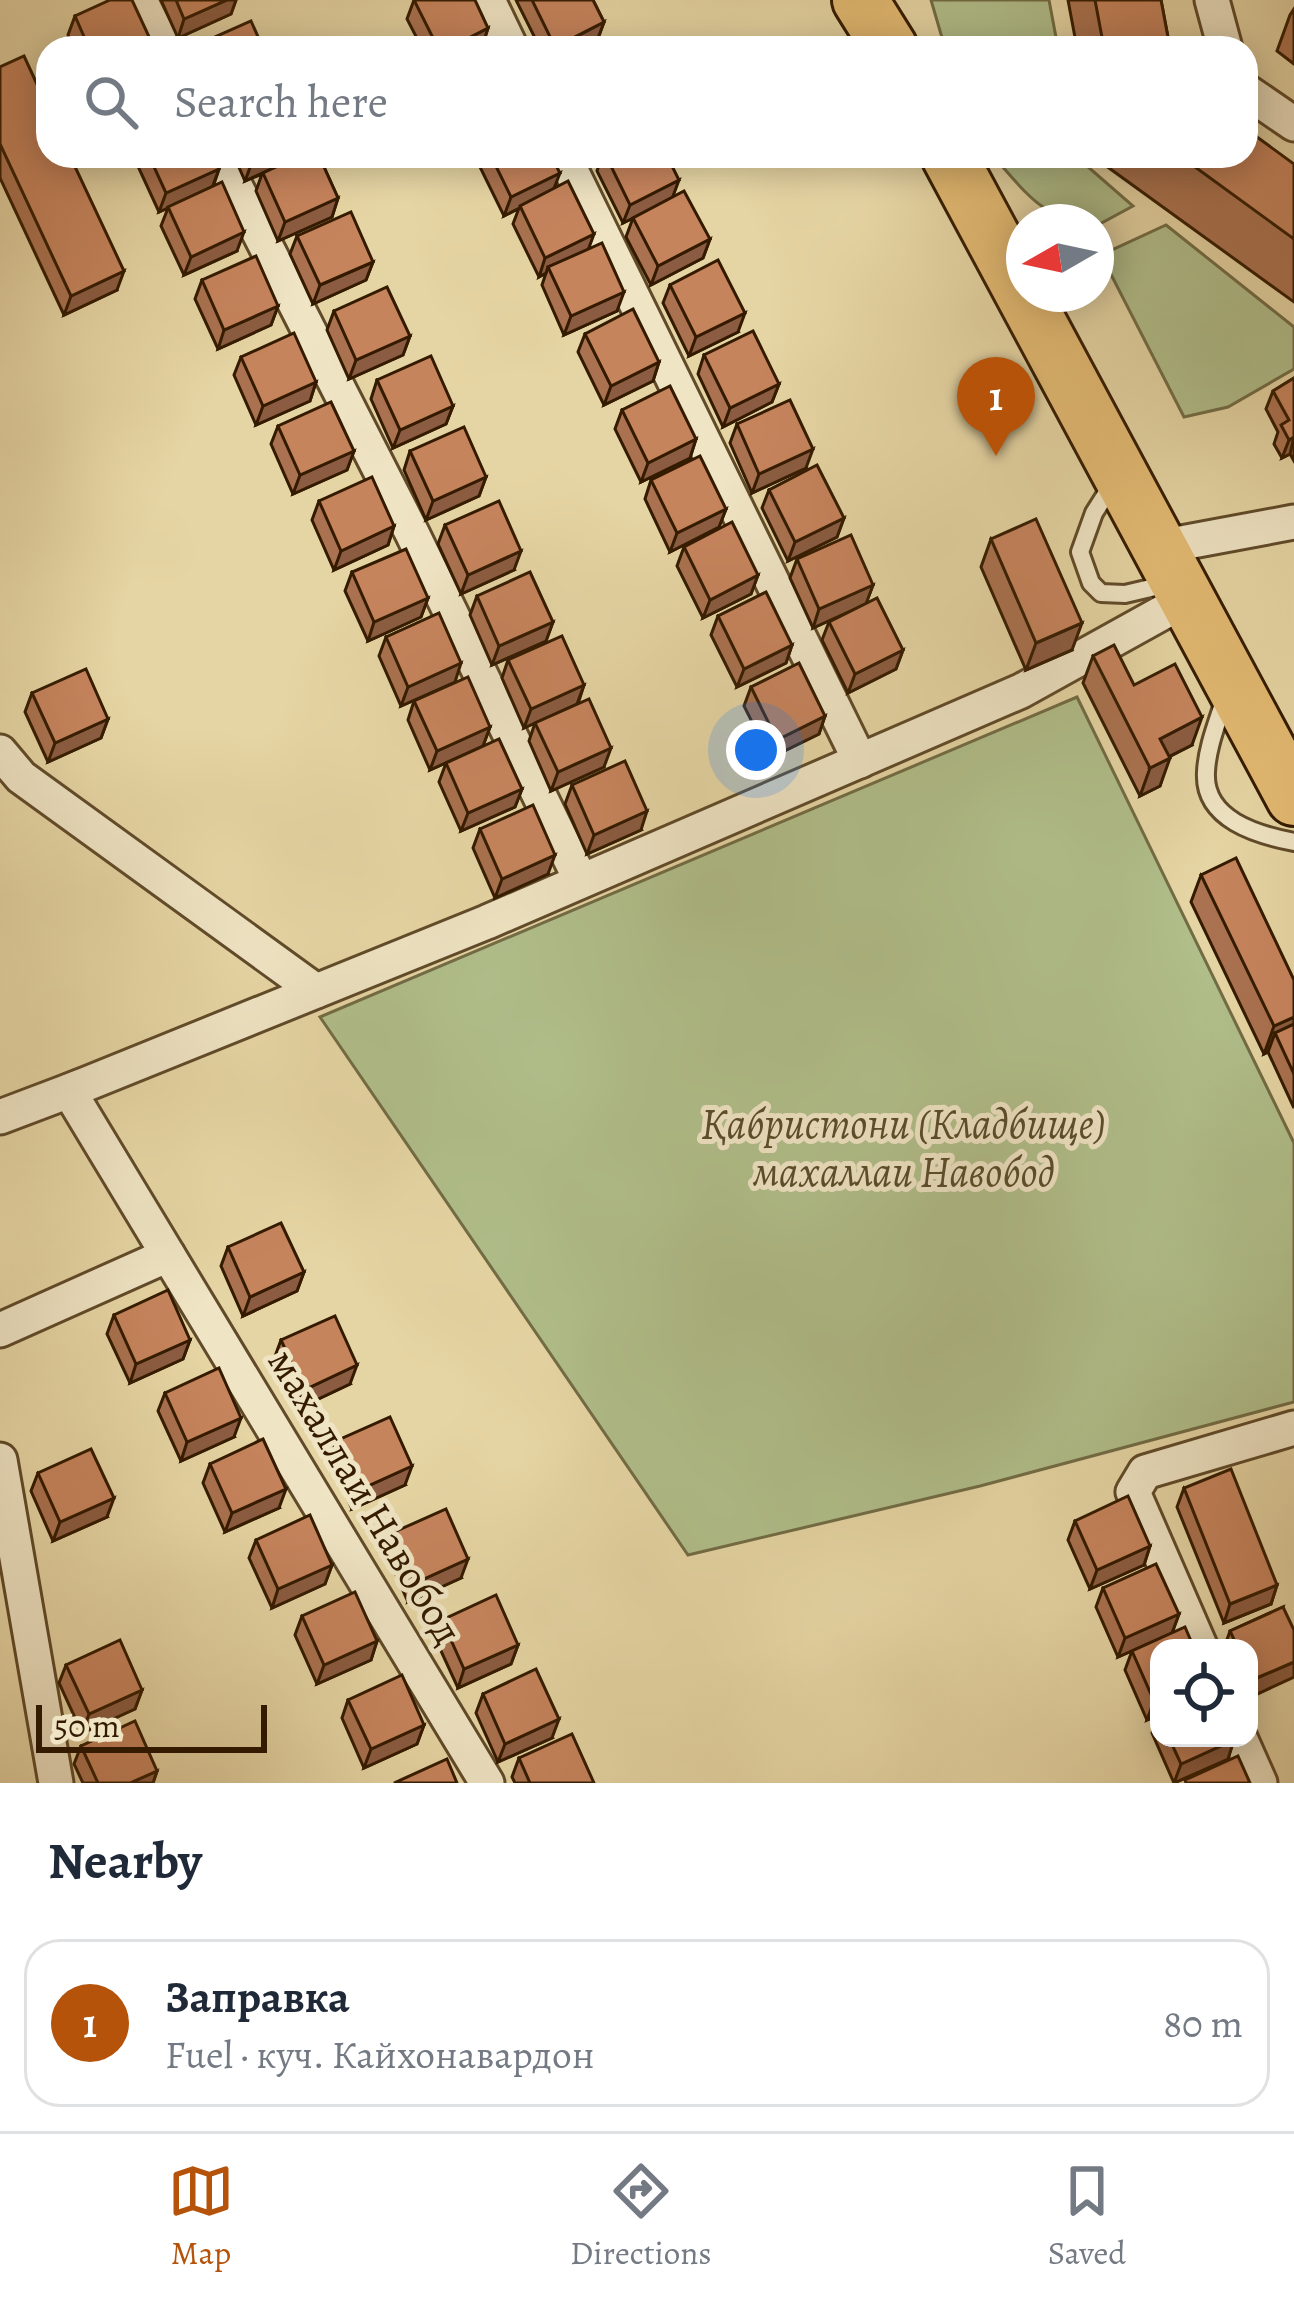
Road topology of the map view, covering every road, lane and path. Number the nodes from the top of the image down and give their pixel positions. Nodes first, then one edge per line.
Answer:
1 (140, 0) edge
2 (488, 0) edge
3 (860, 0) edge
4 (1212, 0) edge
5 (158, 36) edge
6 (505, 36) edge
7 (882, 36) edge
8 (1222, 36) edge
9 (1258, 99) edge
10 (1294, 124) edge
11 (226, 168) edge
12 (570, 168) edge
13 (955, 168) edge
14 (1119, 472) junction
15 (1294, 522) edge
16 (1175, 576) junction
17 (1231, 680) junction
18 (0, 752) edge
19 (860, 761) junction
20 (1294, 798) edge
21 (1294, 842) edge
22 (581, 881) junction
23 (316, 991) junction
24 (76, 1088) junction
25 (0, 1117) edge
26 (168, 1255) junction
27 (0, 1330) edge
28 (1294, 1428) edge
29 (0, 1460) edge
30 (1197, 1639) edge
31 (1244, 1747) edge
32 (56, 1783) edge
33 (487, 1783) edge
34 (1260, 1783) edge

1 - 5 street
2 - 6 street
3 - 7 main road
4 - 8 street
9 - 10 street
11 - 22 street
12 - 19 street
13 - 14 main road
14 - 16 main road
14 - 16 lane
15 - 16 street
16 - 17 main road
16 - 19 street
17 - 20 main road
17 - 21 lane
18 - 23 street
19 - 22 street
22 - 23 street
23 - 24 street
24 - 25 street
24 - 26 street, махаллаи Навобод
26 - 27 street
26 - 33 street, махаллаи Навобод
28 - 30 street
29 - 32 street
31 - 34 street

